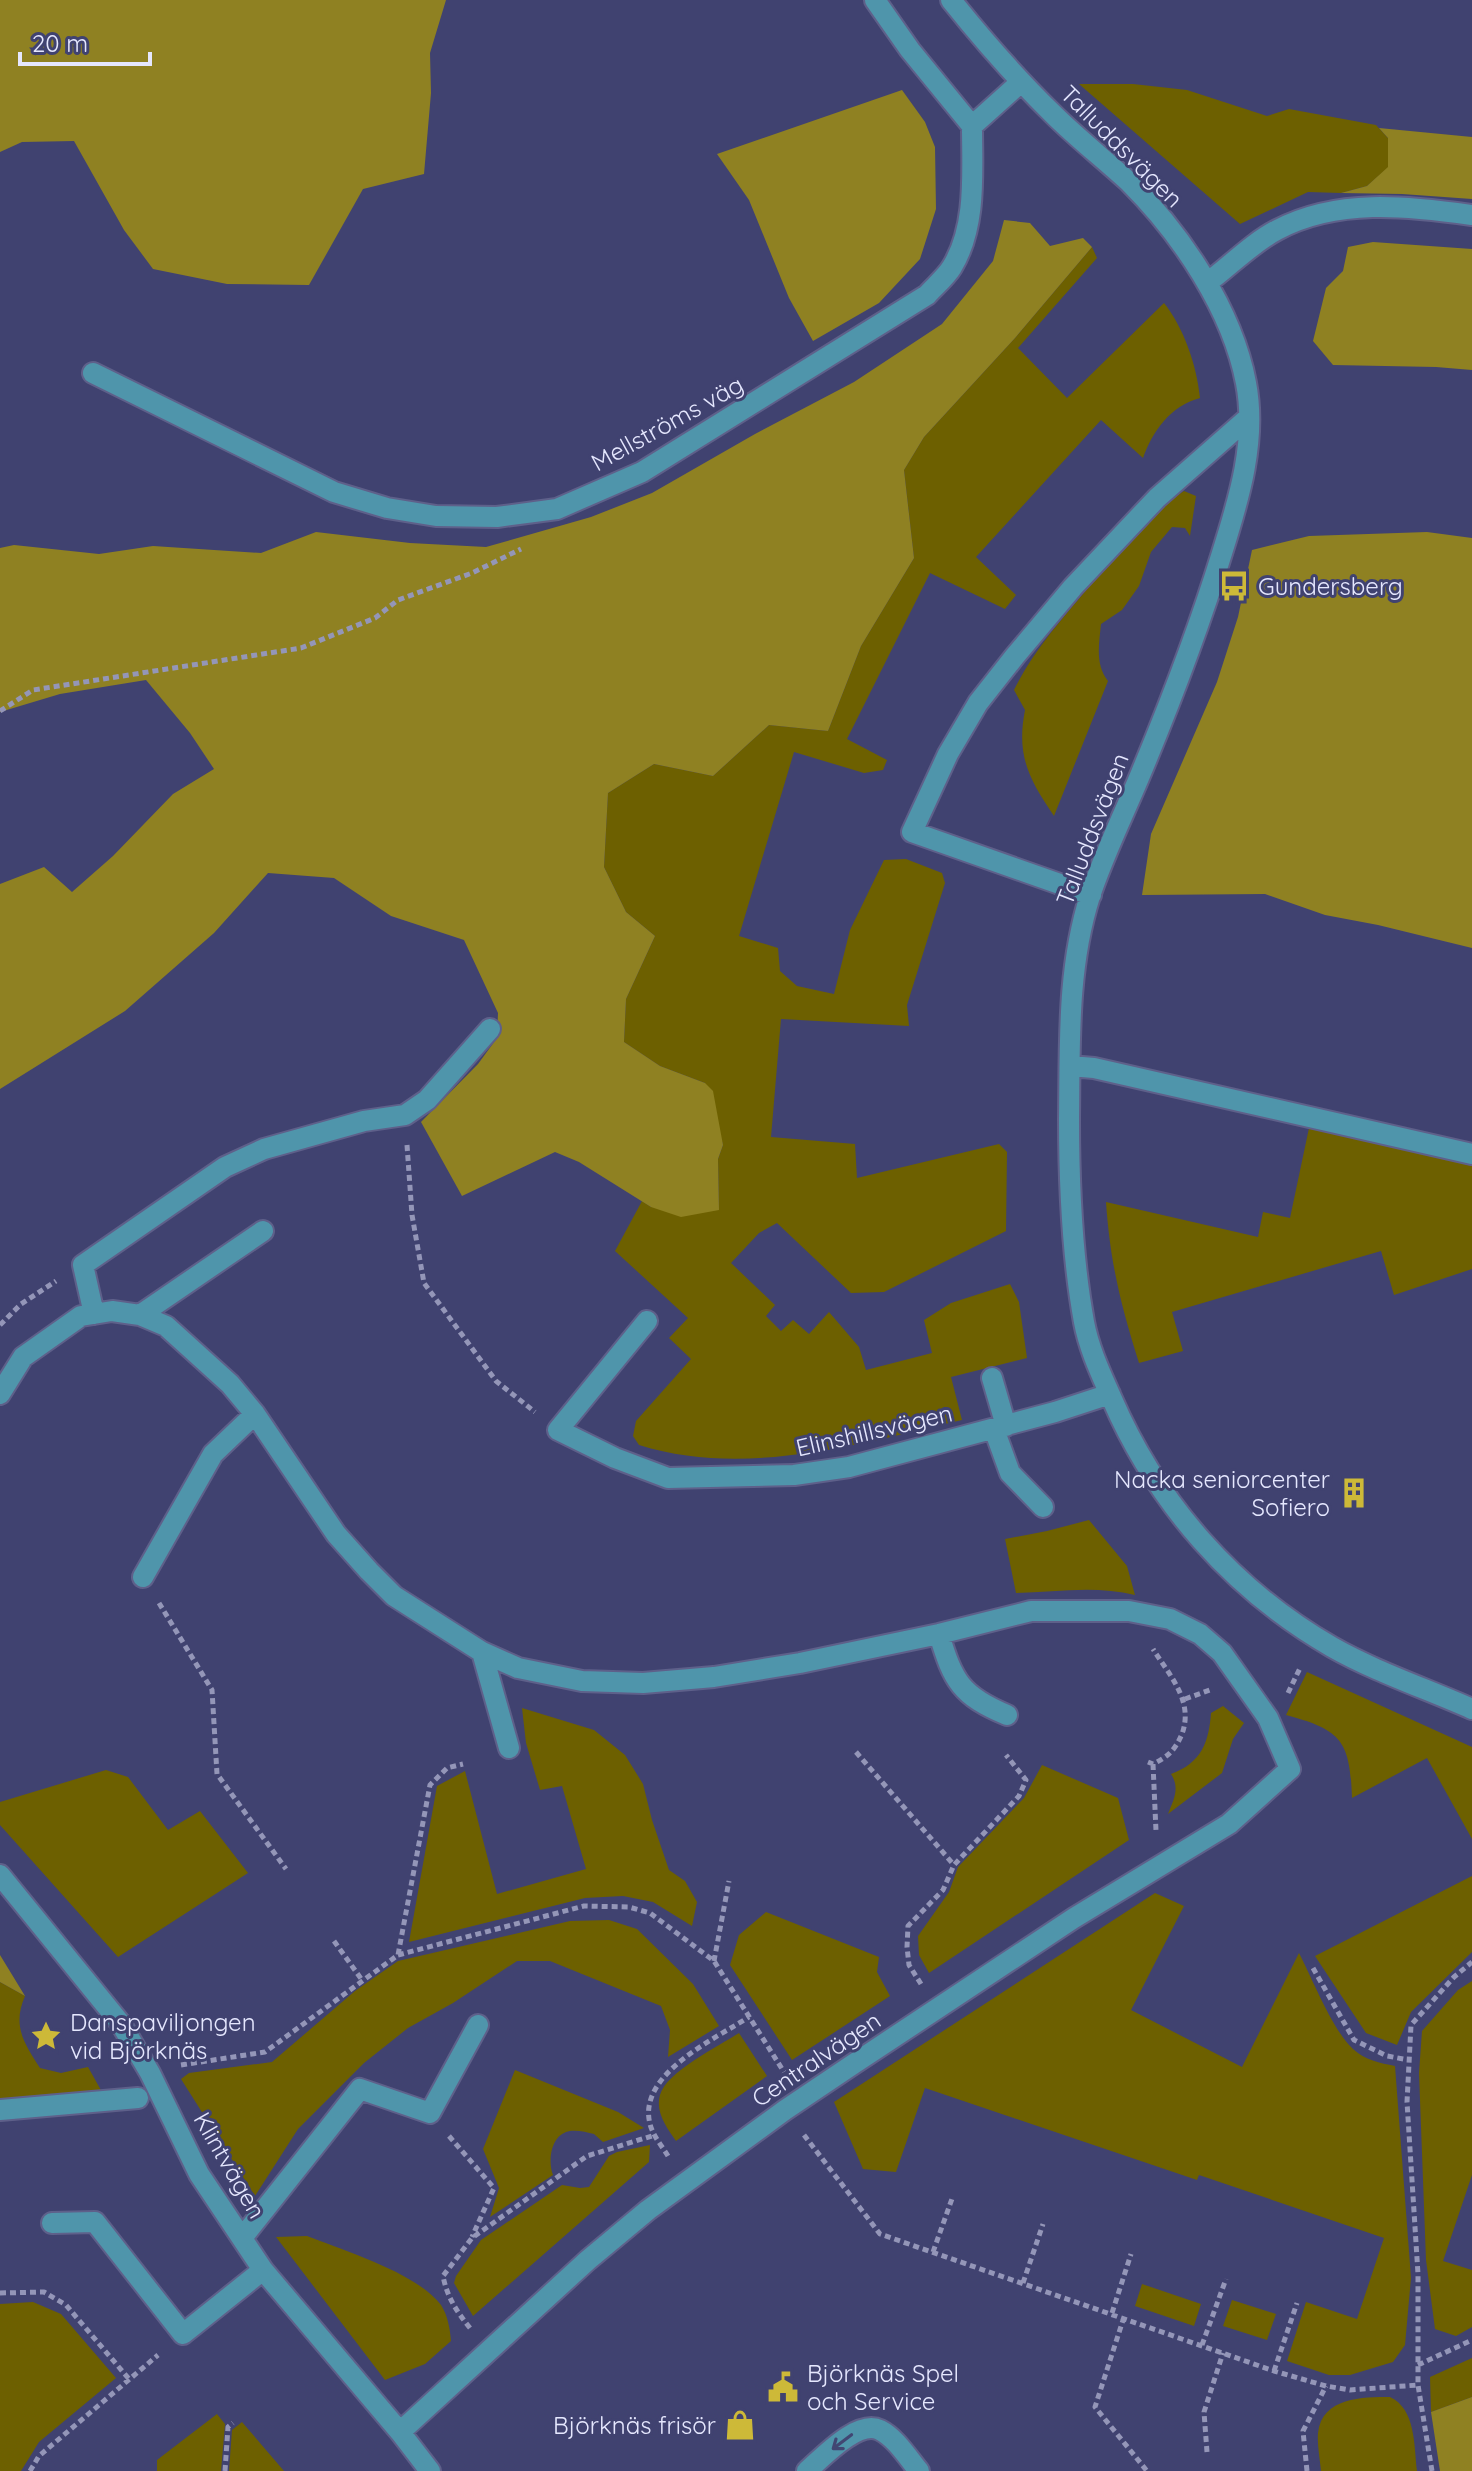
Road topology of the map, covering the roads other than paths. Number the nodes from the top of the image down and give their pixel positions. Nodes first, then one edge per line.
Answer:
1 (875, 0) edge
2 (951, 0) edge
3 (1021, 82) junction
4 (972, 126) junction
5 (1472, 215) edge
6 (1207, 283) junction
7 (93, 373) dead end
8 (1248, 418) junction
9 (1091, 895) junction
10 (490, 1029) dead end
11 (1070, 1066) junction
12 (1472, 1154) edge
13 (263, 1231) dead end
14 (94, 1314) junction
15 (140, 1315) junction
16 (647, 1321) dead end
17 (992, 1378) dead end
18 (0, 1394) edge
19 (1110, 1394) junction
20 (255, 1414) junction
21 (1000, 1427) junction
22 (1043, 1507) dead end
23 (143, 1577) road end
24 (939, 1634) junction
25 (482, 1652) junction
26 (1472, 1709) edge
27 (1007, 1715) dead end
28 (509, 1748) dead end
29 (0, 1875) edge
30 (478, 2025) dead end
31 (138, 2098) dead end
32 (0, 2110) edge
33 (52, 2223) dead end
34 (242, 2238) junction
35 (263, 2270) junction
36 (400, 2432) junction
37 (430, 2471) edge
38 (807, 2471) edge
39 (919, 2471) edge

1 - 4 street
2 - 3 street, Talluddsvägen
3 - 4 street
3 - 6 street, Talluddsvägen
4 - 7 street, Mellströms väg
5 - 6 street
6 - 8 street, Talluddsvägen
8 - 9 street, Talluddsvägen
8 - 9 street
9 - 11 street, Talluddsvägen
10 - 14 street
11 - 12 street
11 - 19 street, Talluddsvägen
13 - 15 street
14 - 15 street
14 - 18 street
15 - 20 street
16 - 21 street, Elinshillsvägen
17 - 21 street
19 - 21 street, Elinshillsvägen
19 - 26 street, Talluddsvägen
20 - 23 street
20 - 25 street
21 - 22 street
24 - 25 street
24 - 27 street
24 - 36 street, Centralvägen
25 - 28 street
29 - 34 street, Klintvägen
30 - 34 street
31 - 32 street
33 - 35 street
34 - 35 street, Klintvägen
35 - 36 street, Klintvägen
36 - 37 street, Klintvägen
39 -> 38 street

